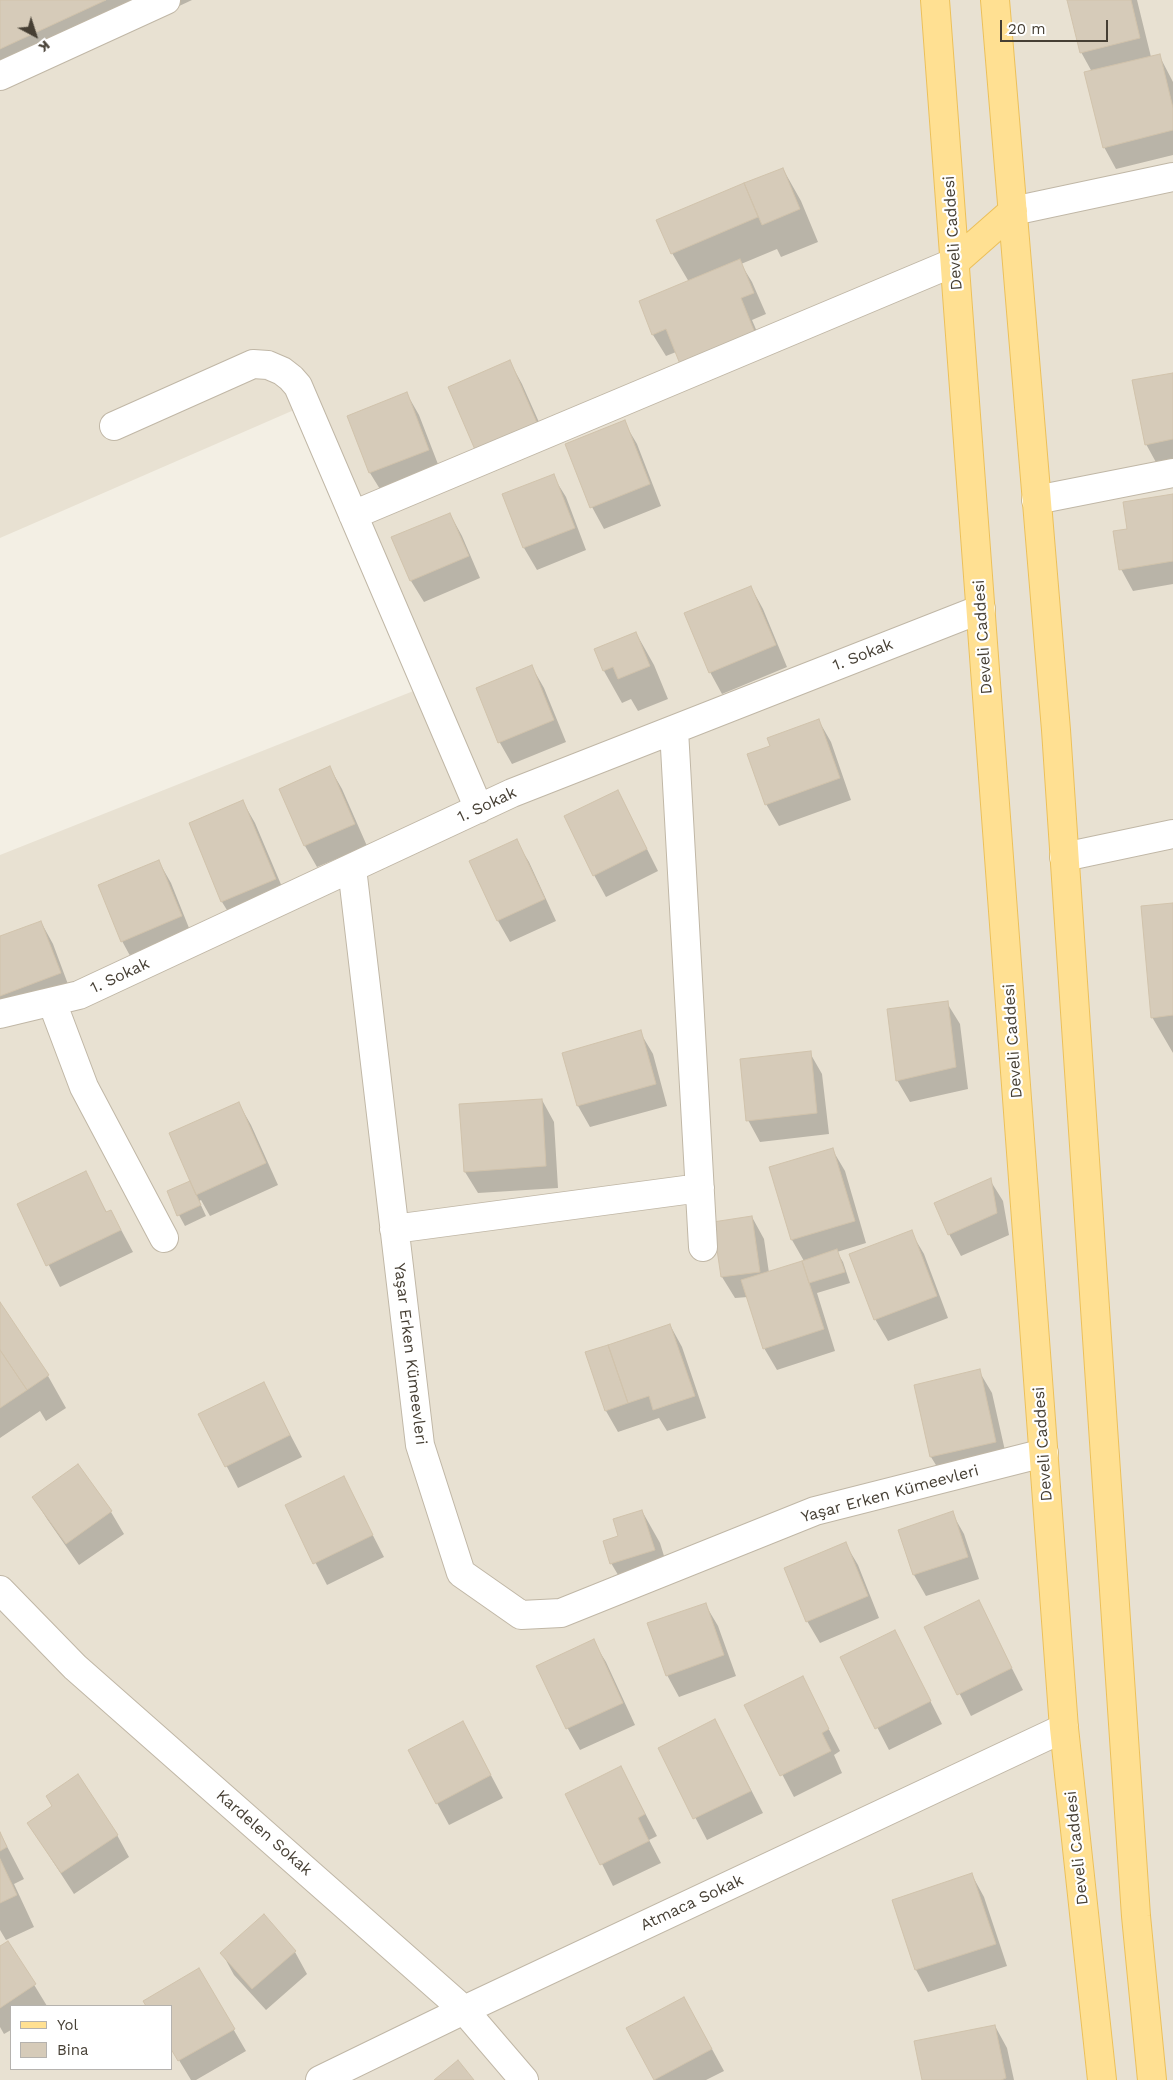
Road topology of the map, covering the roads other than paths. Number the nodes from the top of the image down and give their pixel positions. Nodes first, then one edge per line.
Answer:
1 (166, 0) edge
2 (935, 0) edge
3 (995, 0) edge
4 (0, 76) edge
5 (1173, 177) edge
6 (1013, 211) junction
7 (955, 262) junction
8 (114, 426) dead end
9 (1173, 473) edge
10 (1036, 500) junction
11 (353, 515) junction
12 (981, 609) junction
13 (674, 730) junction
14 (479, 809) junction
15 (1173, 834) edge
16 (1064, 857) junction
17 (352, 868) junction
18 (52, 1002) junction
19 (0, 1014) edge
20 (700, 1188) junction
21 (394, 1229) junction
22 (164, 1238) dead end
23 (703, 1247) dead end
24 (1044, 1453) junction
25 (0, 1590) edge
26 (1064, 1728) junction
27 (464, 2010) junction
28 (320, 2080) edge
29 (524, 2080) edge
30 (1102, 2080) edge
31 (1152, 2080) edge

1 - 4 street
2 - 7 main road, Develi Caddesi
3 - 6 main road
5 - 6 street
6 - 7 main road
6 - 10 main road
7 - 11 street
7 - 12 main road, Develi Caddesi
8 - 11 street
9 - 10 street
10 - 16 main road
11 - 14 street
12 - 13 street, 1. Sokak
12 - 24 main road, Develi Caddesi
13 - 14 street, 1. Sokak
13 - 20 street
14 - 17 street, 1. Sokak
15 - 16 street
16 - 31 main road
17 - 18 street, 1. Sokak
17 - 21 street, Yaşar Erken Kümeevleri
18 - 19 street, 1. Sokak
18 - 22 street
20 - 21 street
20 - 23 street
21 - 24 street, Yaşar Erken Kümeevleri
24 - 26 main road, Develi Caddesi
25 - 27 street, Kardelen Sokak
26 - 27 street, Atmaca Sokak
26 - 30 main road, Develi Caddesi
27 - 28 street, Atmaca Sokak
27 - 29 street, Kardelen Sokak

